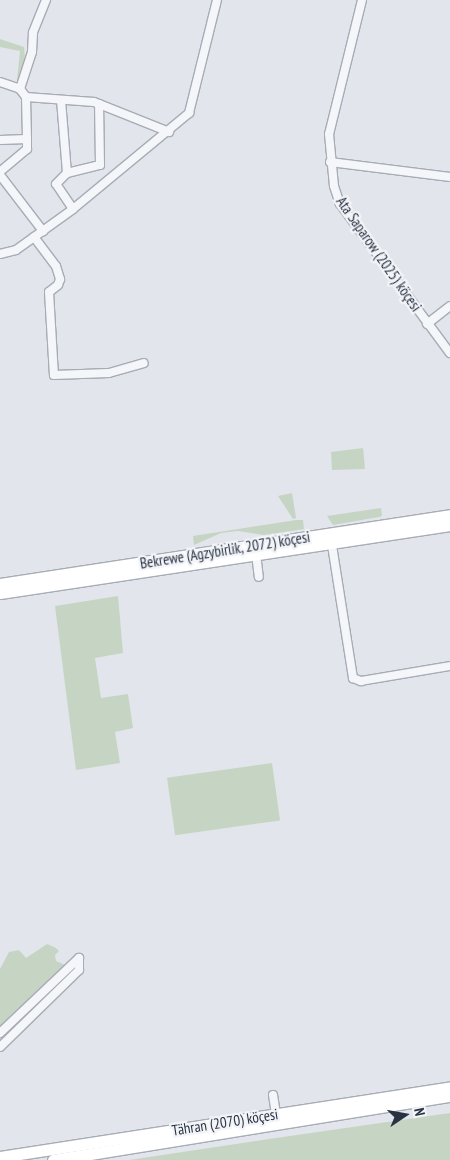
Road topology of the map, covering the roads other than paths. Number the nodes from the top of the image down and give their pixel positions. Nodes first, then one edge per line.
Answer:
1 (46, 0) edge
2 (217, 0) edge
3 (362, 0) edge
4 (0, 82) edge
5 (20, 89) junction
6 (26, 97) junction
7 (61, 100) junction
8 (99, 104) junction
9 (169, 132) junction
10 (26, 139) junction
11 (0, 140) edge
12 (330, 162) junction
13 (67, 173) junction
14 (0, 174) edge
15 (450, 177) edge
16 (73, 209) junction
17 (42, 231) junction
18 (34, 237) junction
19 (0, 254) edge
20 (450, 306) edge
21 (428, 324) junction
22 (450, 352) edge
23 (144, 363) dead end
24 (450, 515) edge
25 (450, 525) edge
26 (331, 538) junction
27 (256, 554) junction
28 (260, 577) dead end
29 (0, 580) edge
30 (0, 584) edge
31 (21, 587) junction
32 (0, 593) edge
33 (0, 598) edge
34 (450, 666) edge
35 (0, 1033) edge
36 (0, 1047) edge
37 (450, 1087) edge
38 (273, 1095) dead end
39 (450, 1096) edge
40 (276, 1114) junction
41 (0, 1157) edge
42 (53, 1160) edge

1 - 5 street
2 - 9 street
3 - 12 street, Ata Saparow (2025) köçesi
4 - 5 street
5 - 6 street
6 - 7 street
6 - 10 street
7 - 8 street
7 - 13 street
8 - 9 street
8 - 13 street
9 - 16 street
10 - 11 street
10 - 14 street
12 - 15 street
12 - 21 street, Ata Saparow (2025) köçesi
13 - 16 street
14 - 17 street
16 - 17 street
17 - 18 street
18 - 19 street
18 - 23 street
20 - 21 street
21 - 22 street, Ata Saparow (2025) köçesi
24 - 26 main road, Bekrewe (Agzybirlik, 2072) köçesi
25 - 26 main road, Bekrewe (Agzybirlik, 2072) köçesi
26 - 27 main road, Bekrewe (Agzybirlik, 2072) köçesi
26 - 31 main road, Bekrewe (Agzybirlik, 2072) köçesi
26 - 34 street
27 - 28 street
27 - 31 main road, Bekrewe (Agzybirlik, 2072) köçesi
29 - 31 main road
30 - 31 main road, Bekrewe (Agzybirlik, 2072) köçesi
31 - 32 main road, Bekrewe (Agzybirlik, 2072) köçesi
31 - 33 main road
35 - 36 street
37 - 40 main road, Tähran (2070) köçesi
38 - 40 street
39 - 42 main road, Tähran (2070) köçesi
40 - 41 main road, Tähran (2070) köçesi

